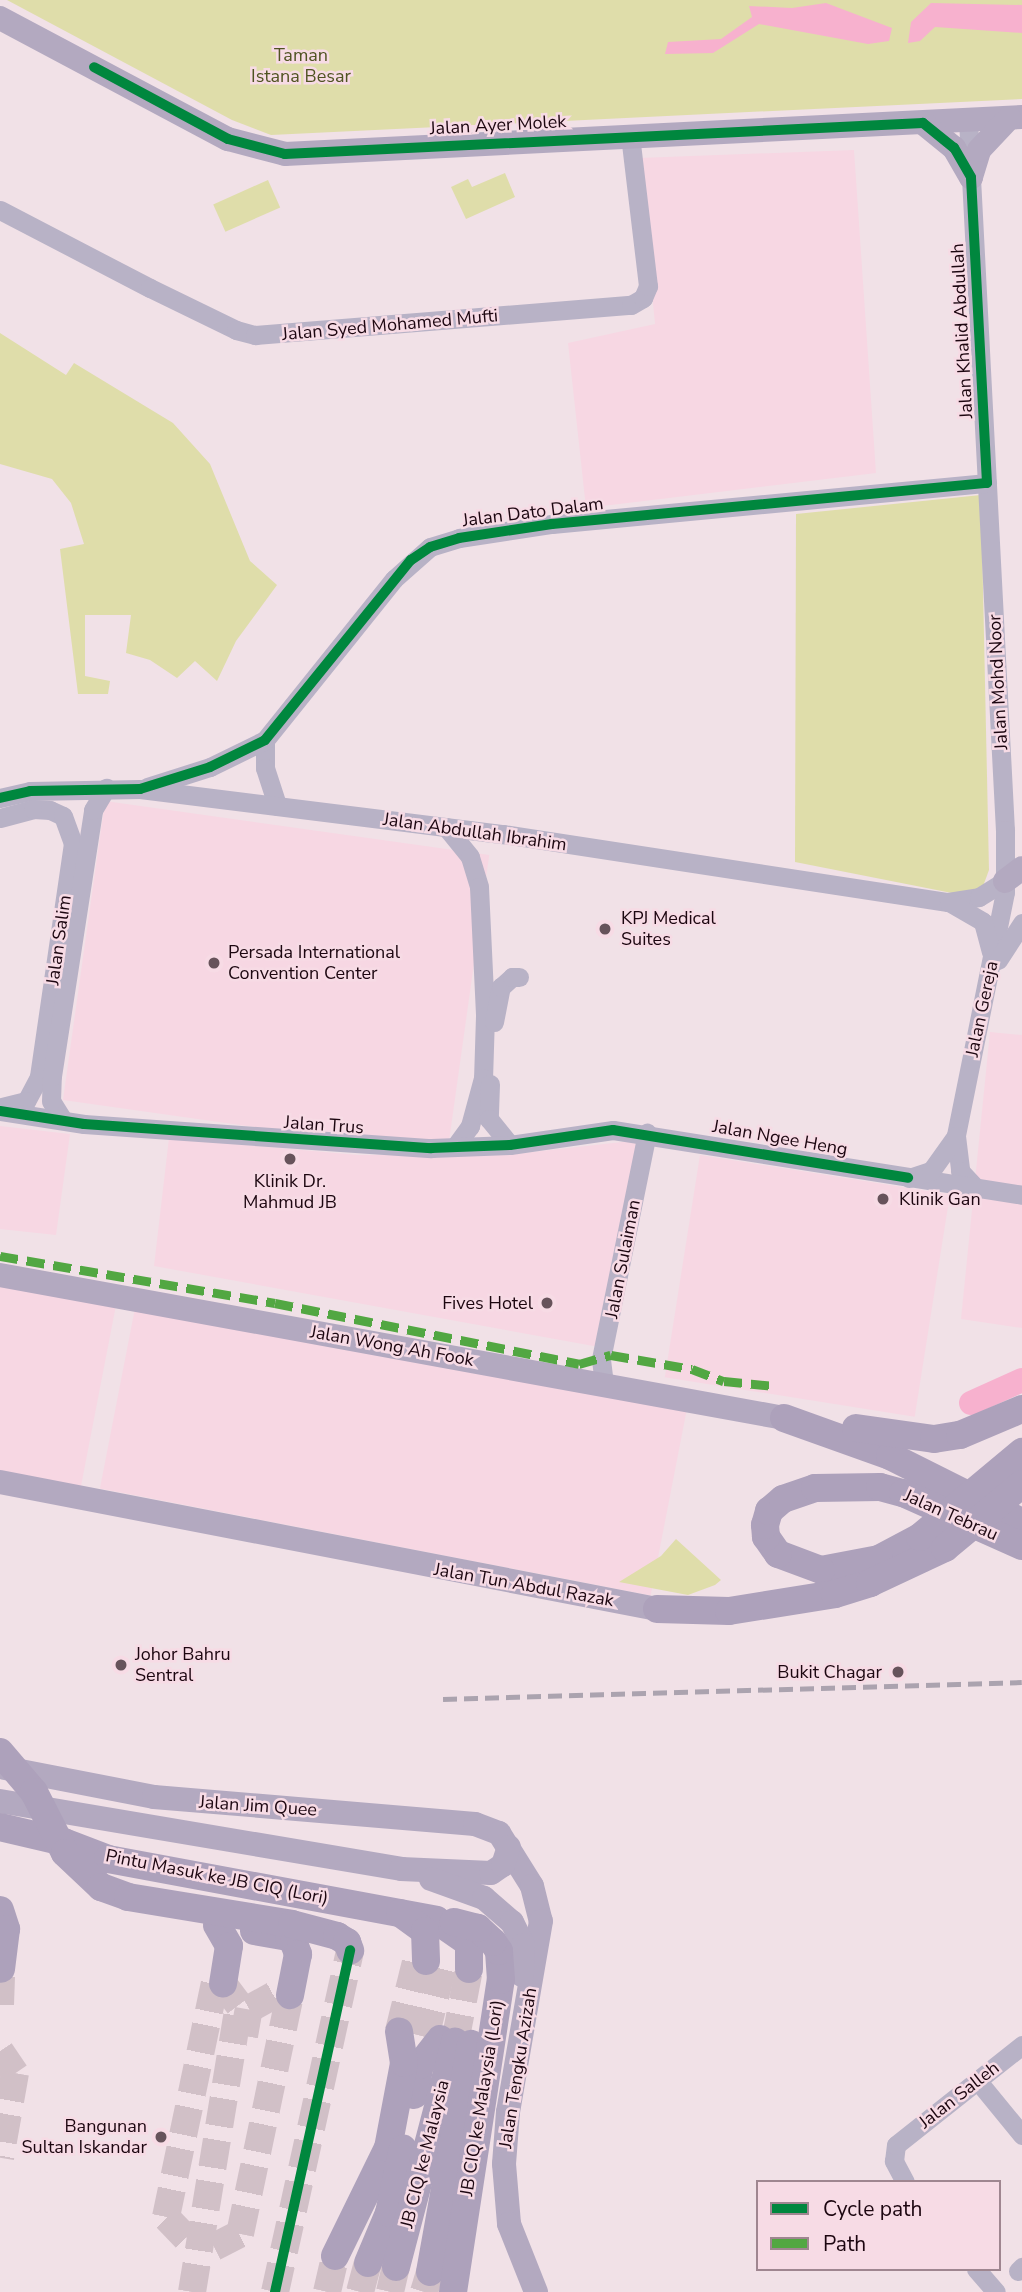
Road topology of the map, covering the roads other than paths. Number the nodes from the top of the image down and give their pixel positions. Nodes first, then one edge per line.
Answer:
1 (2, 24) edge
2 (1016, 118) edge
3 (968, 120) junction
4 (923, 123) junction
5 (630, 135) junction
6 (971, 177) junction
7 (0, 210) edge
8 (988, 483) junction
9 (265, 740) junction
10 (106, 789) junction
11 (140, 789) junction
12 (0, 798) edge
13 (276, 806) junction
14 (0, 818) edge
15 (446, 827) junction
16 (1013, 874) edge
17 (948, 902) junction
18 (1022, 923) edge
19 (990, 974) junction
20 (519, 977) dead end
21 (0, 1109) edge
22 (63, 1120) junction
23 (647, 1133) junction
24 (956, 1136) junction
25 (510, 1145) junction
26 (455, 1147) junction
27 (908, 1178) junction
28 (976, 1188) junction
29 (1022, 1195) edge
30 (0, 1275) edge
31 (604, 1384) junction
32 (1022, 1409) edge
33 (784, 1418) junction
34 (960, 1436) junction
35 (1022, 1452) edge
36 (921, 1470) junction
37 (0, 1482) edge
38 (1022, 1484) edge
39 (943, 1510) junction
40 (1022, 1522) edge
41 (932, 1542) junction
42 (1022, 1546) edge
43 (657, 1609) joint
44 (0, 1752) edge
45 (0, 1767) edge
46 (0, 1773) edge
47 (0, 1801) edge
48 (0, 1827) edge
49 (509, 1847) junction
50 (401, 1870) junction
51 (0, 1910) edge
52 (419, 1915) junction
53 (541, 1920) junction
54 (512, 1922) junction
55 (214, 1925) junction
56 (350, 1950) dead end
57 (449, 1966) junction
58 (1, 1969) edge
59 (219, 1983) tunnel mouth
60 (284, 1994) tunnel mouth
61 (433, 2038) junction
62 (1022, 2045) edge
63 (423, 2066) junction
64 (976, 2080) junction
65 (1022, 2136) edge
66 (904, 2180) edge
67 (335, 2256) tunnel mouth
68 (368, 2263) tunnel mouth
69 (396, 2267) tunnel mouth
70 (978, 2271) edge
71 (430, 2272) tunnel mouth
72 (453, 2292) tunnel mouth
73 (526, 2292) edge
74 (536, 2292) edge
75 (996, 2292) edge

1 - 5 main road, Jalan Ayer Molek
2 - 3 main road, Jalan Ayer Molek
2 - 6 main road
3 - 4 main road, Jalan Ayer Molek
3 - 6 street, Jalan Khalid Abdullah
4 - 5 main road, Jalan Ayer Molek
4 - 6 main road
5 - 7 street, Jalan Syed Mohamed Mufti
6 - 8 street, Jalan Khalid Abdullah
8 - 9 street, Jalan Dato Dalam
8 - 16 street, Jalan Mohd Noor
9 - 11 street, Jalan Dato Dalam
9 - 13 street
10 - 11 street, Jalan Abdullah Ibrahim
10 - 12 street, Jalan Abdullah Ibrahim
10 - 22 street, Jalan Salim
11 - 13 street, Jalan Abdullah Ibrahim
13 - 15 street, Jalan Abdullah Ibrahim
14 - 21 street, Jalan Salim
15 - 17 street, Jalan Abdullah Ibrahim
15 - 26 street
16 - 17 street, Jalan Abdullah Ibrahim
16 - 19 street, Jalan Gereja
17 - 19 street, Jalan Abdullah Ibrahim
18 - 19 street
19 - 24 street, Jalan Gereja
20 - 25 street
21 - 22 street, Jalan Trus
22 - 26 street, Jalan Trus
23 - 25 street, Jalan Trus
23 - 27 street, Jalan Ngee Heng
23 - 31 street, Jalan Sulaiman
24 - 27 street, Jalan Gereja
24 - 28 street, Jalan Gereja
25 - 26 street, Jalan Trus
27 - 28 street, Jalan Ngee Heng
28 - 29 street, Jalan Ngee Heng
30 - 31 main road, Jalan Wong Ah Fook
31 - 33 main road, Jalan Wong Ah Fook
32 - 34 highway
33 - 34 highway
33 - 36 highway, Jalan Tebrau
34 - 36 highway
35 - 41 highway, Jalan Tun Abdul Razak, bridge
36 - 39 highway
36 - 40 highway, Jalan Tebrau
37 - 43 main road, Jalan Tun Abdul Razak
38 - 41 highway, Jalan Tun Abdul Razak, bridge
39 - 41 highway, Jalan Tebrau
39 - 42 highway, Jalan Tebrau
41 - 43 highway, Jalan Tun Abdul Razak
44 - 56 highway, bridge
45 - 49 main road, Jalan Jim Quee
46 - 55 highway
47 - 50 main road, Jalan Jim Quee
48 - 52 highway, Pintu Masuk ke JB CIQ (Lori)
49 - 50 main road
49 - 53 main road, Jalan Tengku Azizah
50 - 54 main road, Jalan Tengku Azizah
51 - 58 highway
52 - 57 highway
52 - 57 highway
52 - 57 highway
52 - 72 highway, JB CIQ ke Malaysia (Lori)
53 - 54 main road
53 - 74 main road, Jalan Tengku Azizah
54 - 73 main road, Jalan Tengku Azizah
55 - 59 highway
55 - 60 highway
61 - 63 highway, JB CIQ ke Malaysia
61 - 63 highway
61 - 71 highway, JB CIQ ke Malaysia (Lori)
62 - 64 street, Jalan Salleh
63 - 67 highway
63 - 68 highway
63 - 69 highway, JB CIQ ke Malaysia
64 - 65 street
64 - 66 street, Jalan Salleh
70 - 75 street

